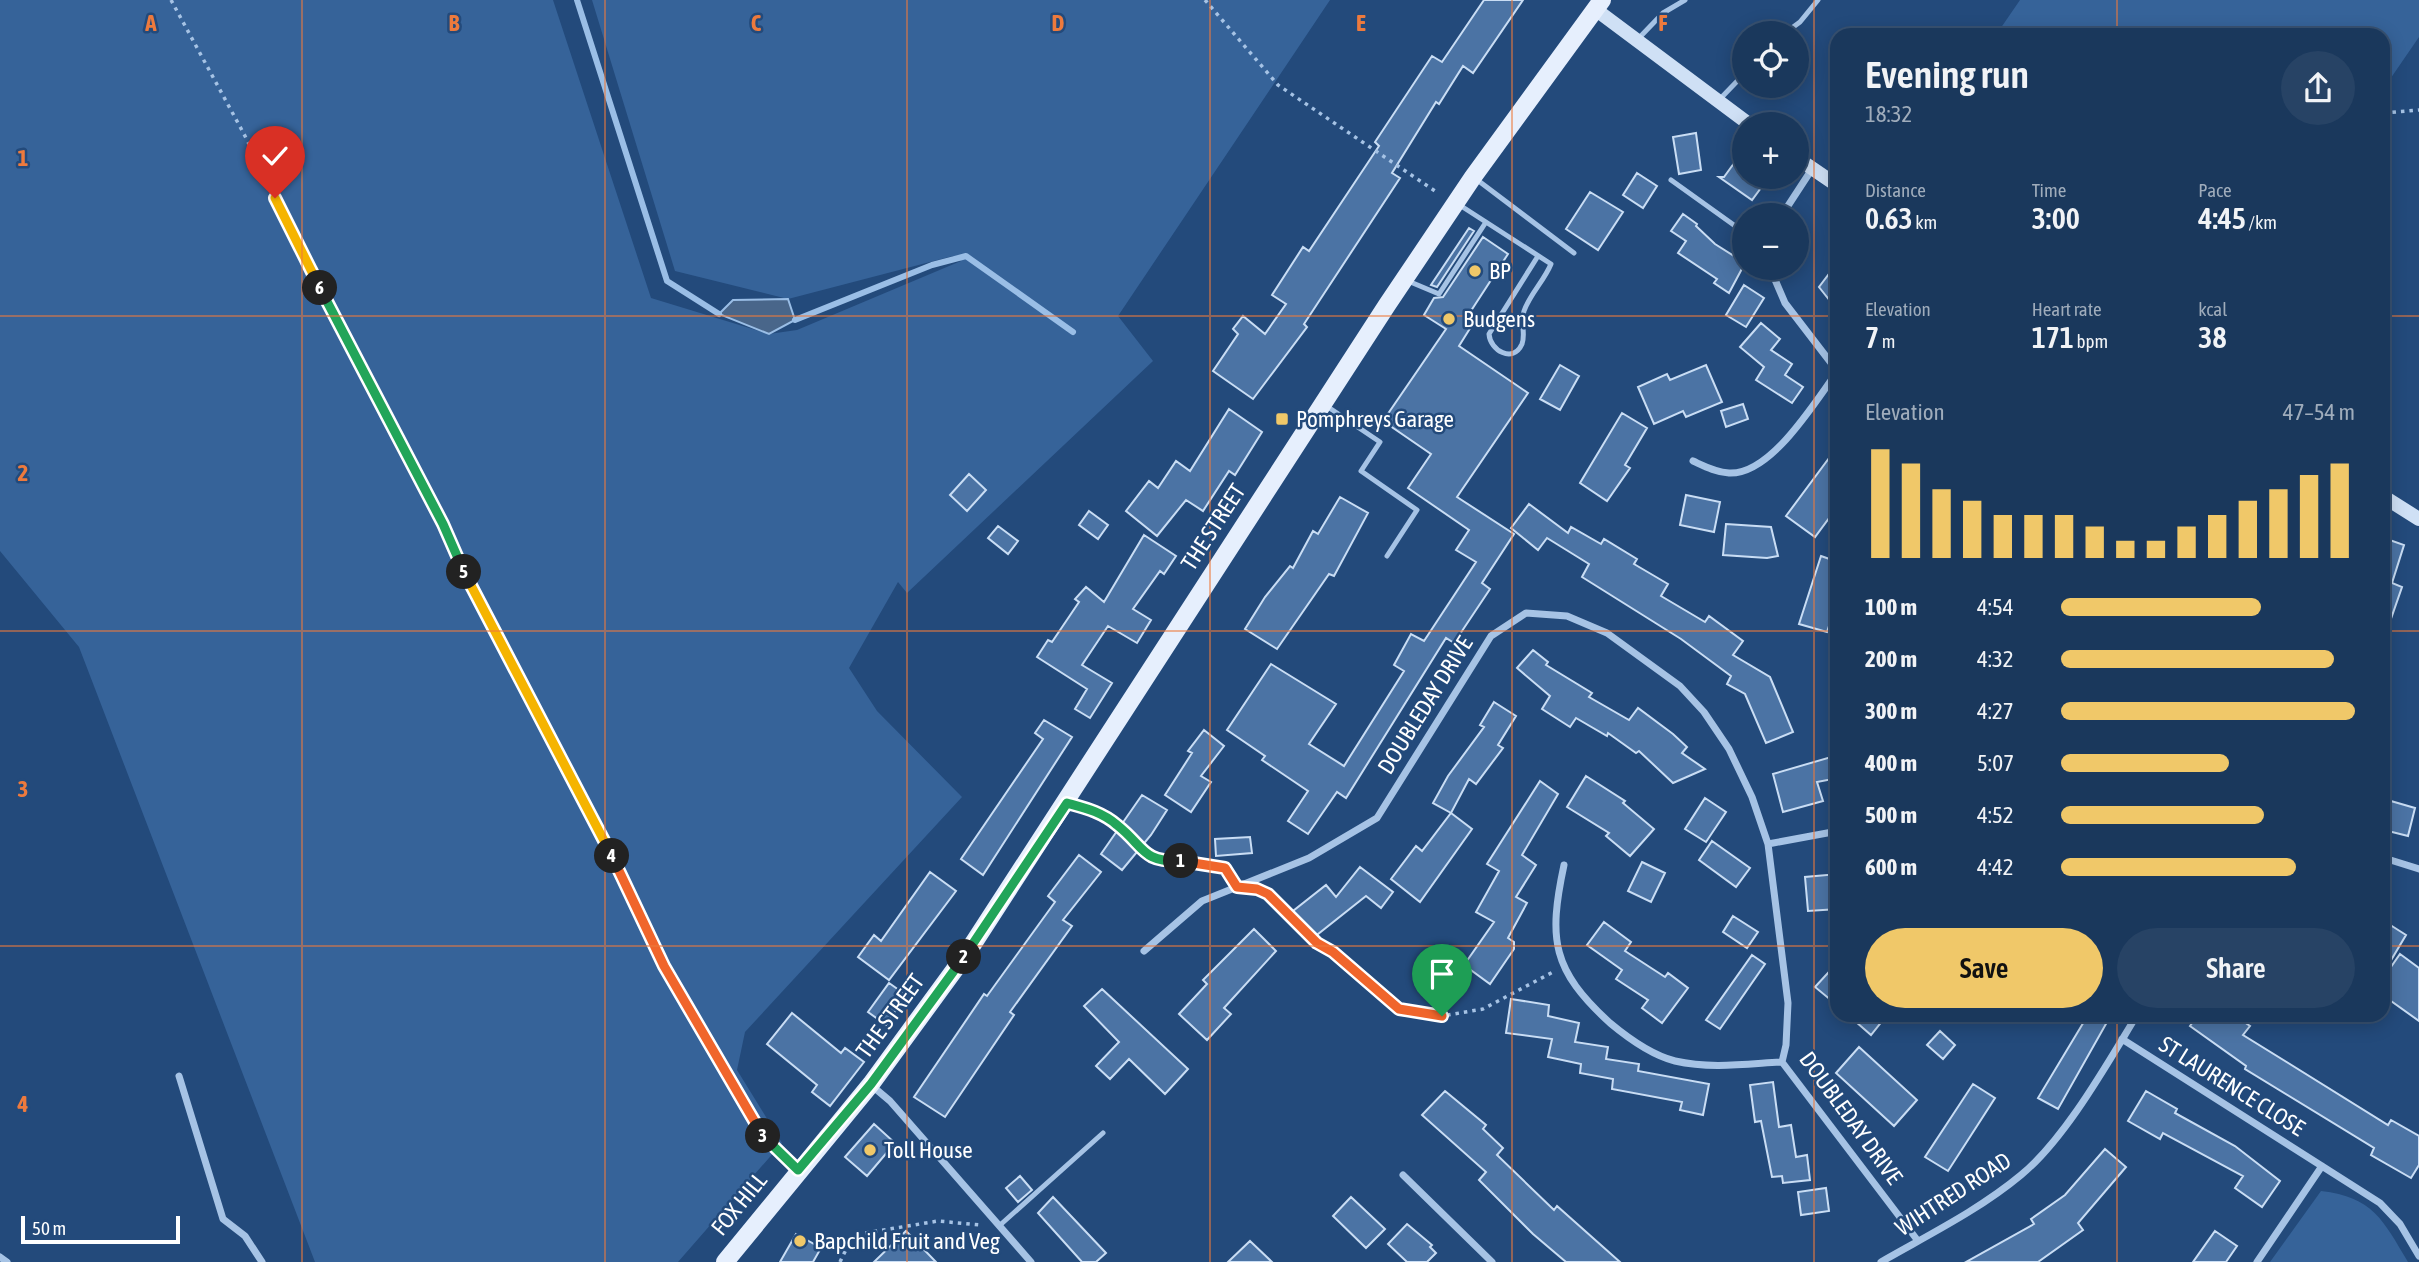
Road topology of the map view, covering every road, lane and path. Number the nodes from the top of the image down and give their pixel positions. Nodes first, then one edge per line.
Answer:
1 (171, 0) edge
2 (1205, 0) edge
3 (1685, 0) edge
4 (1818, 0) edge
5 (1598, 4) edge
6 (1801, 21) edge
7 (1638, 39) junction
8 (1732, 86) edge
9 (1717, 102) junction
10 (2419, 110) edge
11 (1732, 112) edge
12 (2390, 112) edge
13 (1809, 167) edge
14 (1812, 169) junction
15 (1473, 177) junction
16 (1671, 180) dead end
17 (1830, 181) edge
18 (1456, 203) junction
19 (1791, 203) edge
20 (1486, 222) junction
21 (1732, 224) edge
22 (1574, 253) dead end
23 (1538, 256) junction
24 (1404, 279) junction
25 (1775, 280) edge
26 (1830, 363) edge
27 (1830, 381) edge
28 (1323, 403) junction
29 (1693, 461) dead end
30 (2390, 501) edge
31 (2419, 519) edge
32 (1387, 556) dead end
33 (1067, 803) junction
34 (1830, 832) edge
35 (1768, 844) junction
36 (2390, 860) edge
37 (1564, 865) dead end
38 (2419, 869) edge
39 (1239, 886) junction
40 (1144, 951) dead end
41 (1561, 964) junction
42 (2133, 1022) edge
43 (2122, 1039) junction
44 (1782, 1062) junction
45 (179, 1076) dead end
46 (871, 1084) junction
47 (1103, 1133) dead end
48 (2322, 1166) junction
49 (798, 1170) junction
50 (1403, 1175) dead end
51 (999, 1226) junction
52 (1918, 1241) junction
53 (2419, 1256) edge
54 (0, 1257) edge
55 (723, 1261) edge
56 (7, 1262) edge
57 (262, 1262) edge
58 (840, 1262) edge
59 (1031, 1262) edge
60 (1492, 1262) edge
61 (1881, 1262) edge
62 (2257, 1262) edge

1 - 49 path
2 - 18 path
3 - 7 lane
4 - 6 lane
5 - 7 street
5 - 15 main road, THE STREET
7 - 9 street
8 - 9 lane
9 - 11 street
10 - 12 path
13 - 14 street
14 - 17 street
14 - 19 street
15 - 18 main road, THE STREET
15 - 22 lane
16 - 21 lane
18 - 20 lane
18 - 24 main road, THE STREET
20 - 23 lane
20 - 24 lane
23 - 23 lane
24 - 28 main road, THE STREET
25 - 26 street
27 - 29 street
28 - 32 lane
28 - 33 main road, THE STREET
30 - 31 street
33 - 39 path
33 - 46 main road, THE STREET
34 - 35 street
35 - 39 street, DOUBLEDAY DRIVE
35 - 44 street, DOUBLEDAY DRIVE
36 - 38 street
37 - 41 street
39 - 40 street, DOUBLEDAY DRIVE
39 - 41 path
41 - 44 street
42 - 43 street, WIHTRED ROAD
43 - 48 street, ST LAURENCE CLOSE
43 - 52 street, WIHTRED ROAD
44 - 52 street, DOUBLEDAY DRIVE
45 - 57 street
46 - 49 main road, FOX HILL
46 - 51 street
47 - 51 lane
48 - 53 street, ST LAURENCE CLOSE
48 - 62 street
49 - 55 main road, FOX HILL
50 - 60 street
51 - 58 path
51 - 59 street
52 - 61 street, WIHTRED ROAD
54 - 56 street

